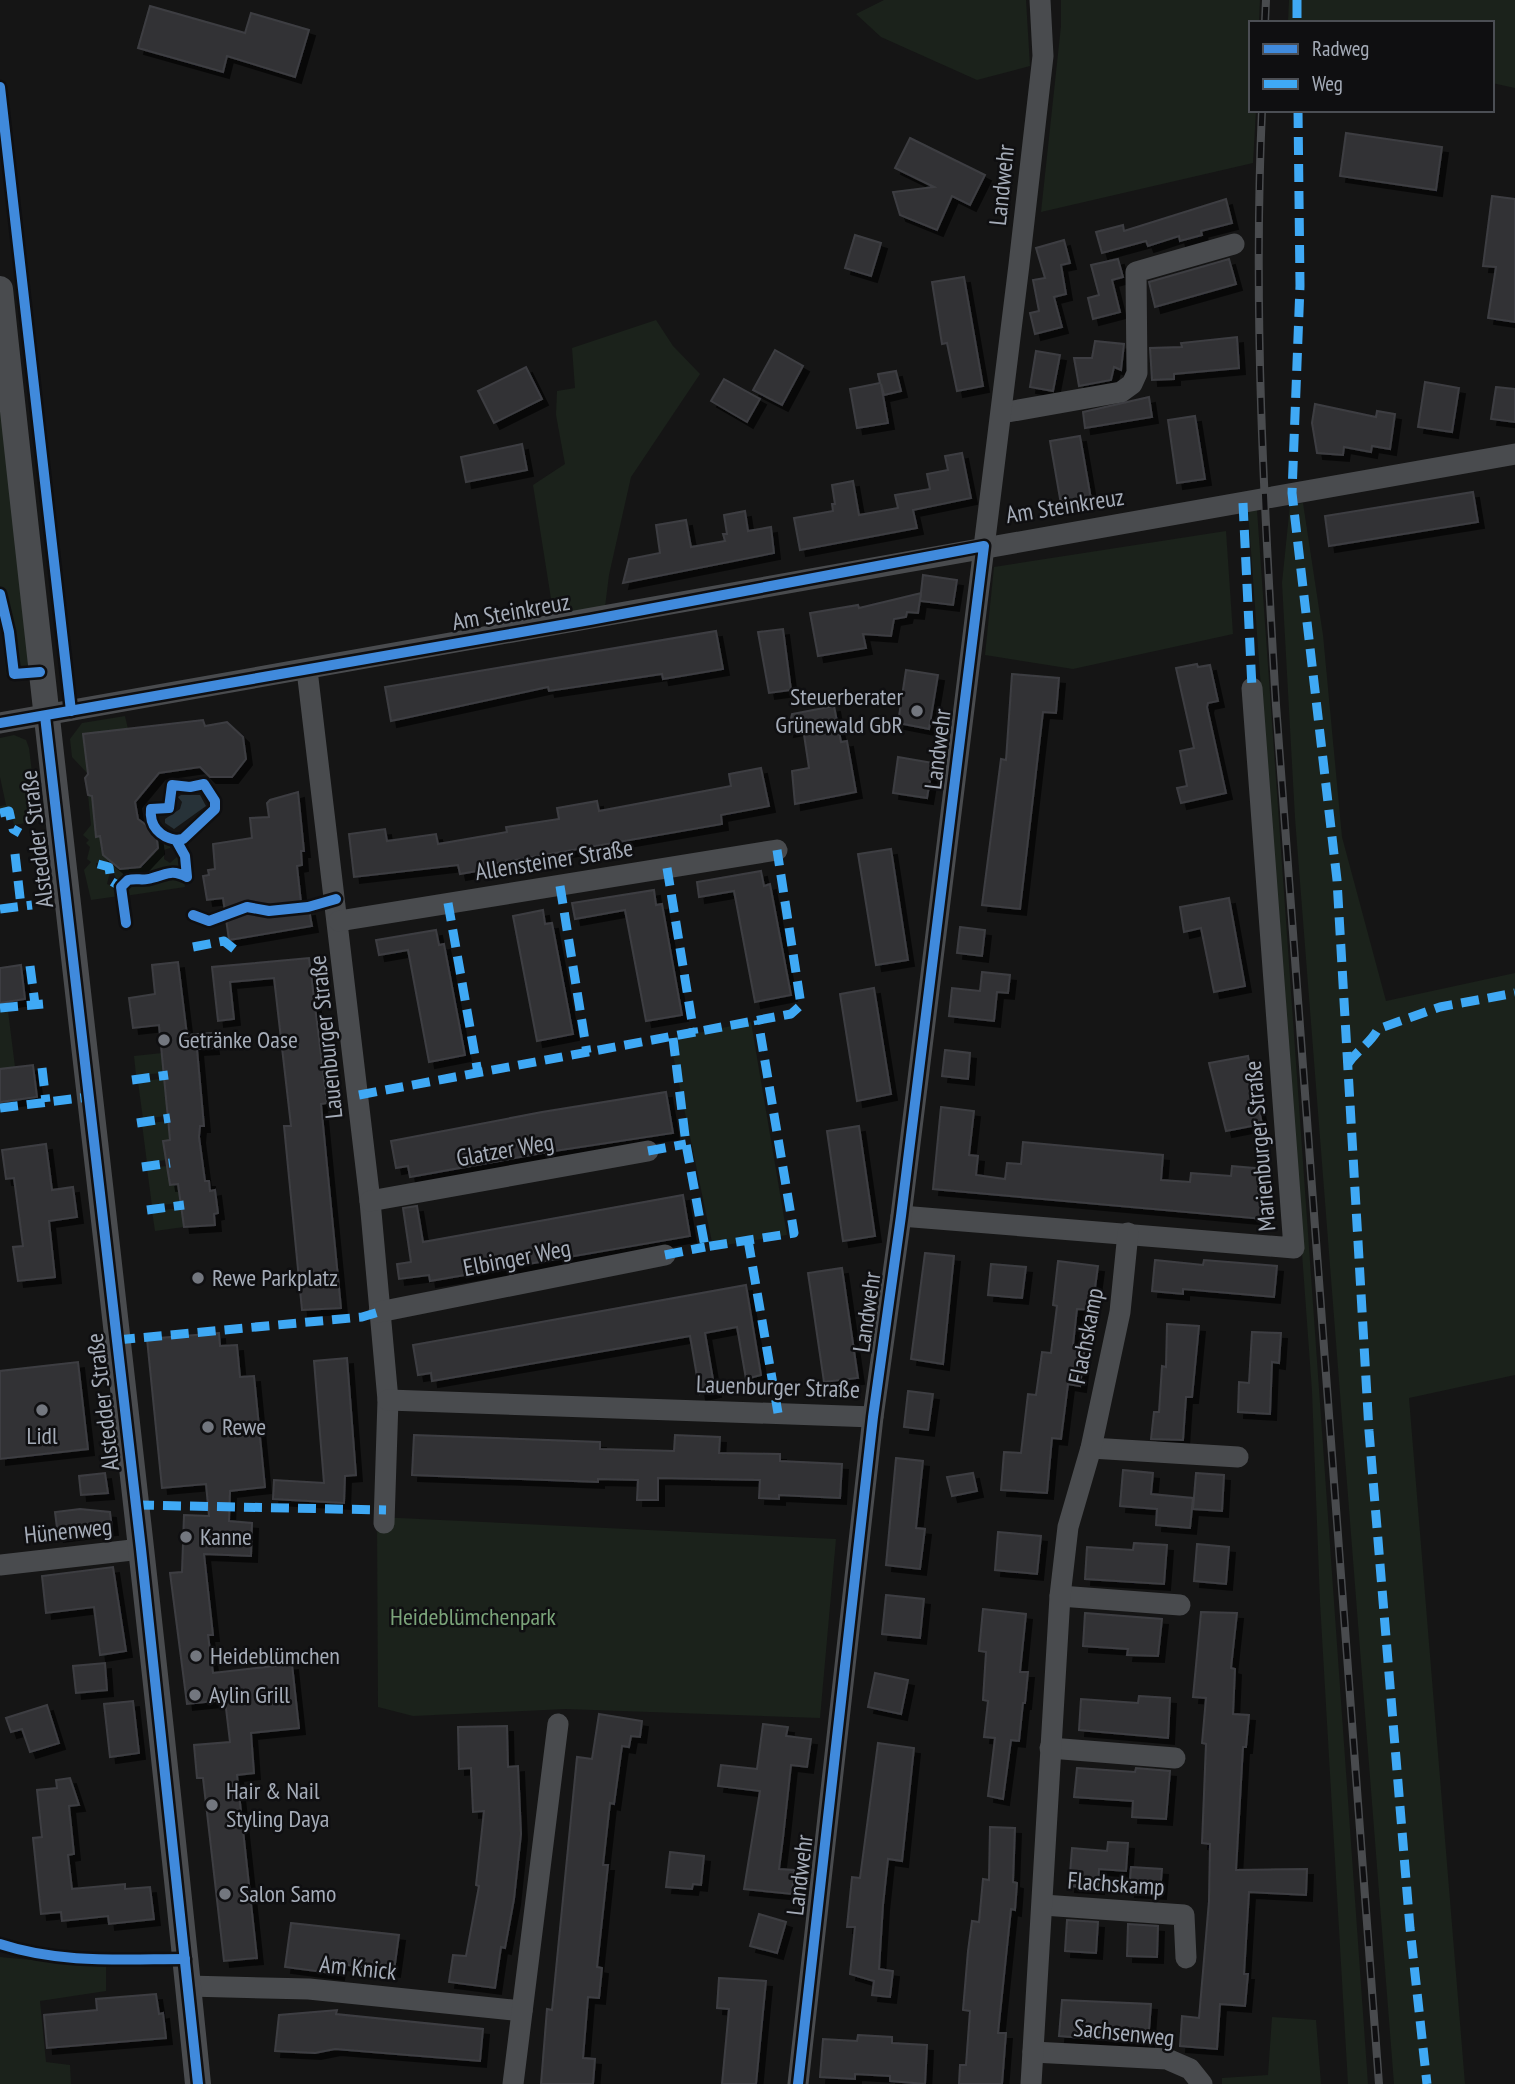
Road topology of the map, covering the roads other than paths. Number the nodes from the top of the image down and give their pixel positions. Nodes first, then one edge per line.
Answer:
1 (1040, 0) edge
2 (1234, 244) dead end
3 (0, 289) edge
4 (1002, 413) junction
5 (1515, 454) edge
6 (984, 546) junction
7 (307, 670) junction
8 (1252, 688) dead end
9 (45, 716) junction
10 (0, 723) edge
11 (778, 850) dead end
12 (339, 921) junction
13 (648, 1151) dead end
14 (370, 1201) junction
15 (901, 1216) junction
16 (1128, 1233) junction
17 (665, 1255) dead end
18 (379, 1312) junction
19 (388, 1400) junction
20 (873, 1417) junction
21 (1091, 1448) junction
22 (1238, 1457) dead end
23 (384, 1523) dead end
24 (141, 1549) junction
25 (0, 1564) edge
26 (1060, 1596) junction
27 (1180, 1605) dead end
28 (558, 1724) dead end
29 (1050, 1748) junction
30 (1175, 1758) dead end
31 (1043, 1905) junction
32 (1186, 1958) dead end
33 (188, 1986) junction
34 (522, 2011) junction
35 (1033, 2052) junction
36 (198, 2084) edge
37 (513, 2084) edge
38 (798, 2084) edge
39 (1031, 2084) edge
40 (1202, 2084) edge

1 - 4 street, Landwehr
2 - 4 street
3 - 9 street, Alstedder Straße
4 - 6 street, Landwehr
5 - 6 street, Am Steinkreuz
6 - 7 street, Am Steinkreuz
6 - 15 street, Landwehr
7 - 9 street, Am Steinkreuz
7 - 12 street, Lauenburger Straße
8 - 16 street, Marienburger Straße
9 - 10 street, Am Steinkreuz
9 - 24 street, Alstedder Straße
11 - 12 street, Allensteiner Straße
12 - 14 street, Lauenburger Straße
13 - 14 street, Glatzer Weg
14 - 18 street, Lauenburger Straße
15 - 16 street, Marienburger Straße
15 - 20 street, Landwehr
16 - 21 street, Flachskamp
17 - 18 street, Elbinger Weg
18 - 19 street, Lauenburger Straße
19 - 20 street, Lauenburger Straße
19 - 23 street, Lauenburger Straße
20 - 38 street, Landwehr
21 - 22 street
21 - 26 street, Flachskamp
24 - 25 street, Hünenweg
24 - 33 street, Alstedder Straße
26 - 27 street
26 - 29 street, Flachskamp
28 - 34 street
29 - 30 street
29 - 31 street, Flachskamp
31 - 32 street, Flachskamp
31 - 35 street, Flachskamp
33 - 34 street, Am Knick
33 - 36 street, Alstedder Straße
34 - 37 street
35 - 39 street, Flachskamp
35 - 40 street, Sachsenweg

